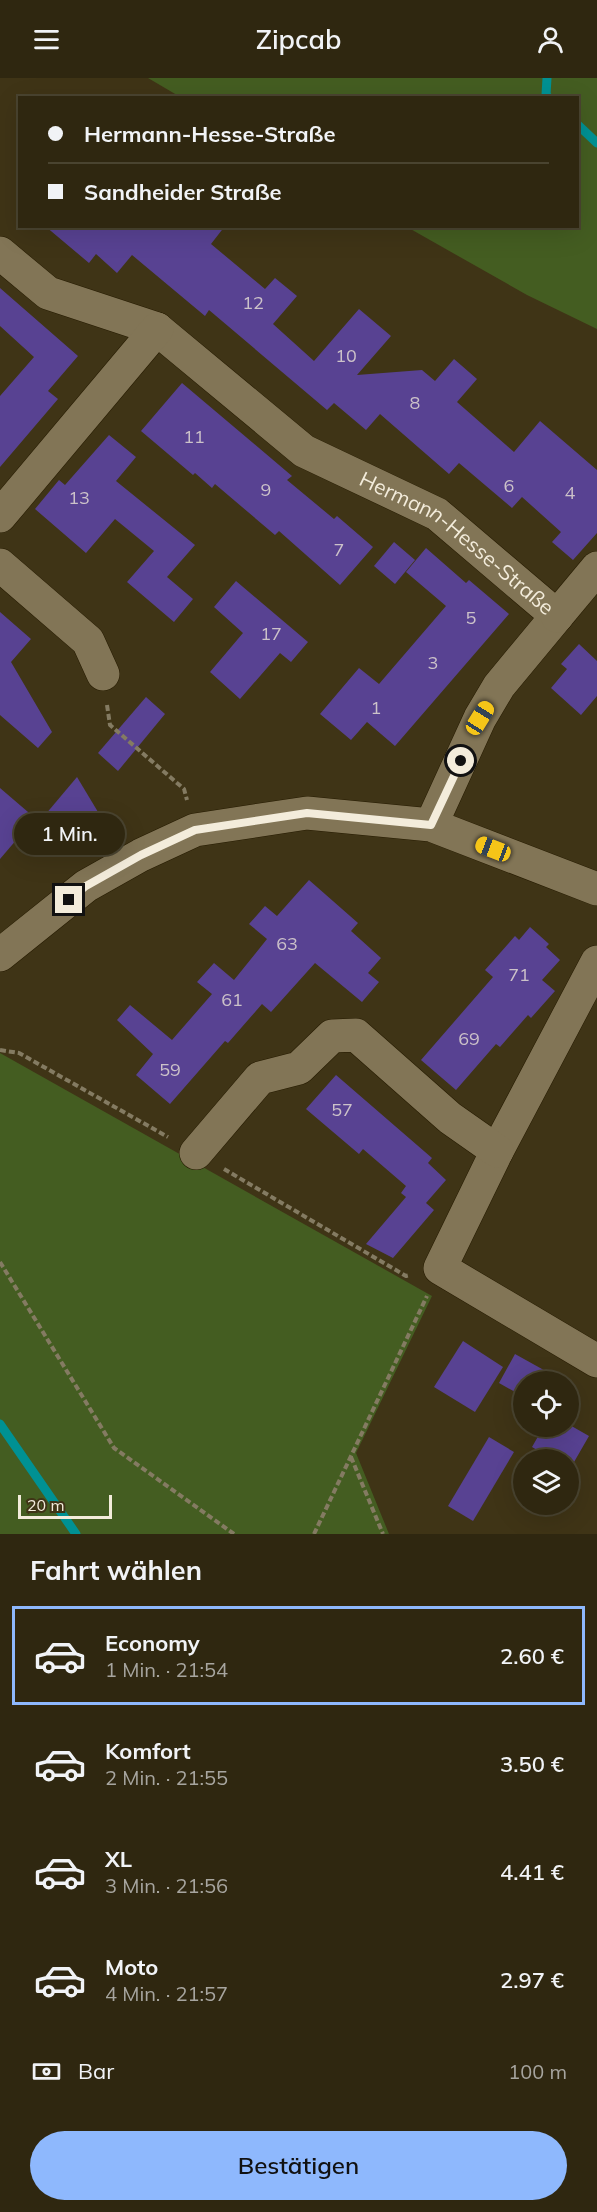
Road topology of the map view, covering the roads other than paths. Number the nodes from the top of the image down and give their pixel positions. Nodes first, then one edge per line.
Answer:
1 (0, 253) edge
2 (157, 329) junction
3 (0, 516) edge
4 (0, 566) edge
5 (597, 568) edge
6 (556, 616) junction
7 (103, 674) road end
8 (431, 825) junction
9 (597, 890) edge
10 (0, 955) edge
11 (597, 962) edge
12 (497, 1151) junction
13 (196, 1153) dead end
14 (597, 1361) edge

1 - 2 street, Hermann-Hesse-Straße
2 - 3 street
2 - 6 street, Hermann-Hesse-Straße
4 - 7 street
5 - 6 street
6 - 8 street, Hermann-Hesse-Straße
8 - 9 street
8 - 10 street
11 - 12 street
12 - 13 street
12 - 14 street

